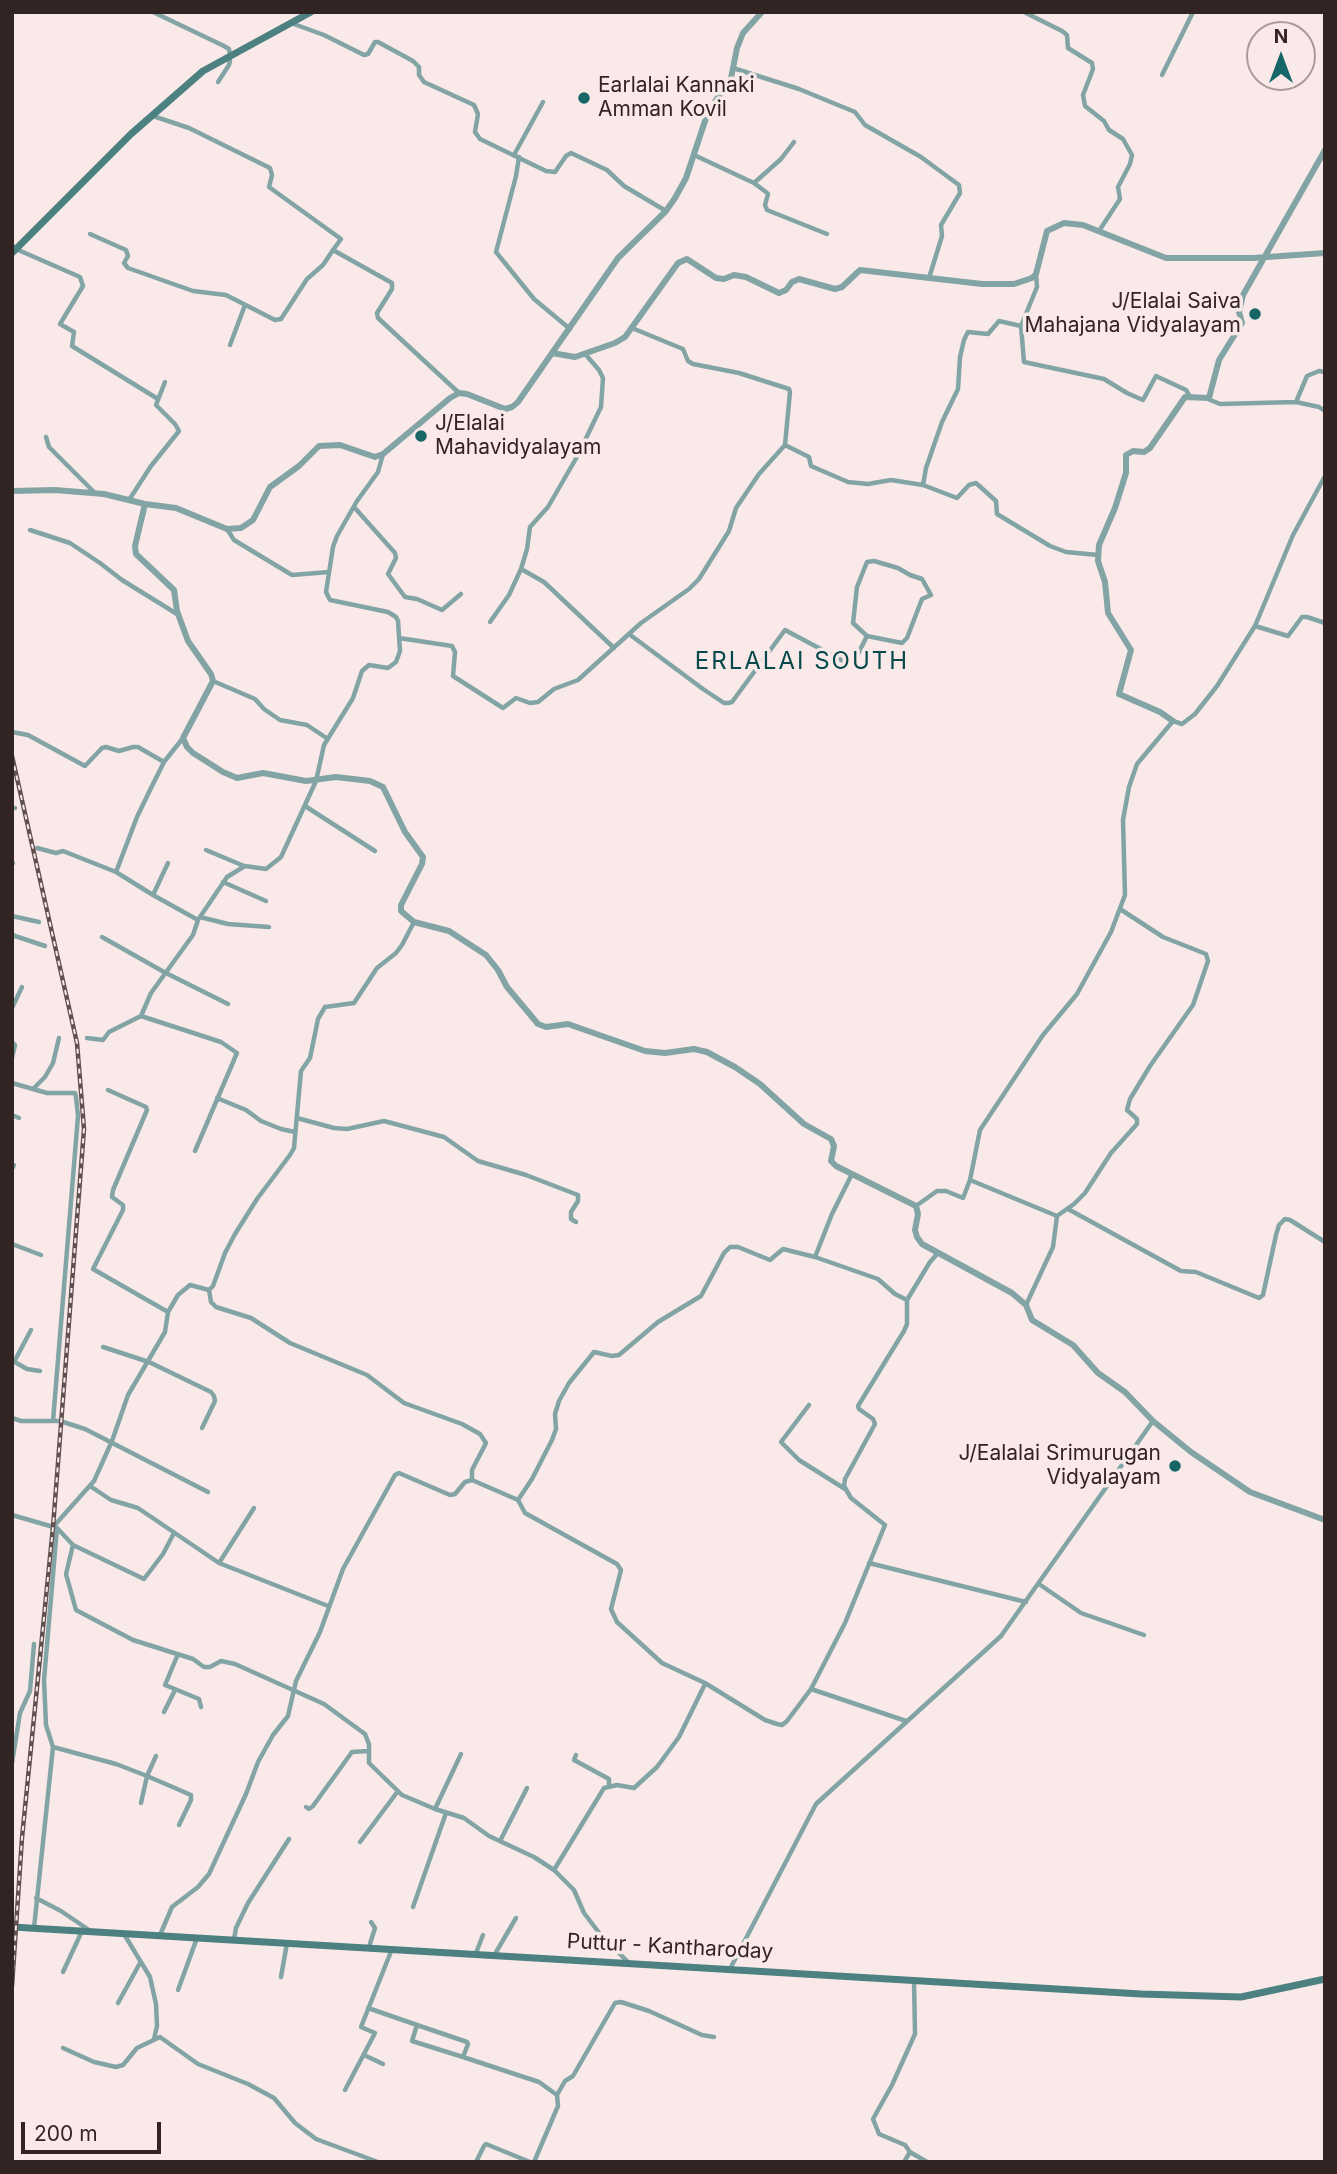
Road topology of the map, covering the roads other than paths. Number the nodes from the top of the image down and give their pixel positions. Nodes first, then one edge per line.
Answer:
1 (153, 12) edge
2 (311, 12) edge
3 (762, 12) edge
4 (1024, 12) edge
5 (1193, 12) edge
6 (290, 23) junction
7 (228, 56) junction
8 (733, 68) junction
9 (1161, 75) dead end
10 (218, 82) dead end
11 (542, 102) dead end
12 (153, 116) junction
13 (794, 142) dead end
14 (1325, 150) edge
15 (693, 154) junction
16 (516, 156) junction
17 (754, 183) junction
18 (666, 211) junction
19 (1099, 231) junction
20 (90, 234) dead end
21 (827, 234) dead end
22 (13, 249) edge
23 (333, 250) junction
24 (1325, 253) edge
25 (1267, 256) junction
26 (1036, 274) junction
27 (929, 278) junction
28 (245, 305) junction
29 (1021, 326) junction
30 (570, 328) junction
31 (632, 328) junction
32 (230, 345) dead end
33 (552, 353) junction
34 (586, 355) junction
35 (1325, 372) edge
36 (165, 382) dead end
37 (459, 393) junction
38 (1189, 396) junction
39 (158, 399) junction
40 (1208, 399) junction
41 (1296, 402) junction
42 (1325, 411) edge
43 (46, 437) dead end
44 (785, 445) junction
45 (383, 454) junction
46 (1325, 476) edge
47 (923, 485) junction
48 (12, 491) edge
49 (95, 493) junction
50 (128, 500) junction
51 (145, 504) junction
52 (354, 507) junction
53 (227, 529) junction
54 (30, 530) dead end
55 (1098, 555) junction
56 (521, 569) junction
57 (329, 572) junction
58 (461, 594) dead end
59 (178, 615) junction
60 (489, 622) dead end
61 (1325, 624) edge
62 (1255, 625) junction
63 (629, 634) junction
64 (867, 636) junction
65 (399, 638) junction
66 (614, 648) junction
67 (213, 681) junction
68 (1172, 721) junction
69 (12, 732) edge
70 (183, 738) junction
71 (328, 739) junction
72 (164, 762) junction
73 (316, 781) junction
74 (305, 806) junction
75 (37, 848) dead end
76 (206, 850) dead end
77 (375, 851) dead end
78 (168, 863) dead end
79 (245, 866) junction
80 (116, 872) junction
81 (223, 882) junction
82 (153, 895) junction
83 (266, 901) dead end
84 (1120, 909) junction
85 (12, 916) edge
86 (199, 918) junction
87 (39, 922) dead end
88 (414, 922) junction
89 (269, 927) dead end
90 (12, 935) edge
91 (102, 937) dead end
92 (46, 946) dead end
93 (164, 972) junction
94 (22, 987) dead end
95 (228, 1004) dead end
96 (12, 1008) edge
97 (141, 1016) junction
98 (59, 1038) dead end
99 (87, 1038) dead end
100 (12, 1042) edge
101 (12, 1058) edge
102 (12, 1083) edge
103 (33, 1089) junction
104 (108, 1090) dead end
105 (217, 1098) junction
106 (12, 1115) edge
107 (19, 1118) dead end
108 (297, 1118) junction
109 (295, 1132) junction
110 (195, 1151) dead end
111 (852, 1174) junction
112 (970, 1180) junction
113 (916, 1206) junction
114 (1068, 1209) junction
115 (1057, 1216) junction
116 (576, 1222) dead end
117 (1325, 1242) edge
118 (12, 1244) edge
119 (938, 1252) junction
120 (41, 1255) dead end
121 (815, 1257) junction
122 (209, 1290) junction
123 (907, 1300) junction
124 (1026, 1305) junction
125 (168, 1312) junction
126 (31, 1330) dead end
127 (103, 1347) dead end
128 (13, 1361) edge
129 (149, 1362) junction
130 (40, 1371) dead end
131 (810, 1405) dead end
132 (12, 1418) edge
133 (53, 1420) junction
134 (1153, 1421) junction
135 (202, 1428) dead end
136 (112, 1441) junction
137 (472, 1480) junction
138 (90, 1486) junction
139 (845, 1489) junction
140 (208, 1492) dead end
141 (518, 1500) junction
142 (254, 1508) dead end
143 (12, 1516) edge
144 (1325, 1520) edge
145 (55, 1527) junction
146 (174, 1533) junction
147 (73, 1545) junction
148 (219, 1563) junction
149 (869, 1563) junction
150 (1039, 1584) junction
151 (1026, 1602) junction
152 (328, 1606) junction
153 (1144, 1634) dead end
154 (34, 1644) dead end
155 (178, 1654) junction
156 (705, 1684) junction
157 (811, 1689) junction
158 (175, 1690) junction
159 (294, 1691) junction
160 (201, 1707) dead end
161 (164, 1712) dead end
162 (906, 1721) junction
163 (14, 1734) edge
164 (53, 1747) junction
165 (369, 1751) junction
166 (461, 1754) dead end
167 (576, 1755) dead end
168 (156, 1756) dead end
169 (12, 1763) edge
170 (147, 1776) junction
171 (609, 1786) junction
172 (527, 1788) dead end
173 (398, 1791) junction
174 (141, 1803) dead end
175 (306, 1807) dead end
176 (435, 1809) junction
177 (446, 1813) junction
178 (179, 1825) dead end
179 (289, 1839) dead end
180 (500, 1841) junction
181 (360, 1842) dead end
182 (554, 1870) junction
183 (36, 1898) junction
184 (413, 1907) dead end
185 (516, 1918) dead end
186 (371, 1922) dead end
187 (12, 1927) edge
188 (34, 1927) junction
189 (87, 1931) junction
190 (123, 1933) junction
191 (483, 1935) dead end
192 (159, 1936) junction
193 (197, 1937) junction
194 (234, 1939) junction
195 (287, 1942) junction
196 (369, 1947) junction
197 (392, 1948) junction
198 (476, 1953) junction
199 (495, 1954) junction
200 (141, 1962) junction
201 (629, 1962) junction
202 (730, 1969) junction
203 (63, 1972) dead end
204 (281, 1977) dead end
205 (1325, 1979) edge
206 (914, 1980) junction
207 (178, 1990) dead end
208 (118, 2003) dead end
209 (368, 2008) junction
210 (418, 2025) junction
211 (714, 2037) dead end
212 (154, 2040) junction
213 (63, 2048) dead end
214 (364, 2054) junction
215 (463, 2057) junction
216 (383, 2064) dead end
217 (345, 2091) dead end
218 (556, 2095) junction
219 (910, 2152) junction
220 (378, 2162) edge
221 (476, 2162) edge
222 (532, 2162) edge
223 (904, 2162) edge
224 (927, 2162) edge

1 - 7 street
2 - 6 main road
3 - 8 street
4 - 19 street
5 - 9 street
6 - 7 main road
6 - 16 street
7 - 10 street
7 - 12 main road
8 - 15 street
8 - 27 street
11 - 16 street
12 - 22 main road
12 - 23 street
13 - 17 street
14 - 25 street
15 - 17 street
15 - 18 street
16 - 18 street
16 - 30 street
17 - 21 street
18 - 30 street
19 - 25 street
19 - 26 street
20 - 28 street
22 - 39 street
23 - 28 street
23 - 37 street
24 - 25 street
25 - 40 street
26 - 27 street
26 - 29 street
27 - 31 street
28 - 32 street
29 - 38 street
29 - 47 street
30 - 33 street
31 - 34 street
31 - 44 street
33 - 34 street
33 - 37 street
34 - 56 street
35 - 41 street
36 - 39 street
37 - 45 street
38 - 40 street
38 - 55 street
39 - 50 street
40 - 41 street
41 - 42 street
43 - 49 street
44 - 47 street
44 - 63 street
45 - 52 street
45 - 53 street
46 - 62 street
47 - 55 street
48 - 49 street
49 - 50 street
50 - 51 street
51 - 53 street
51 - 59 street
52 - 57 street
52 - 58 street
53 - 57 street
54 - 59 street
55 - 68 street
56 - 60 street
56 - 66 street
57 - 65 street
59 - 67 street
61 - 62 street
62 - 68 street
63 - 64 street
63 - 66 street
64 - 64 street
65 - 66 street
65 - 71 street
67 - 70 street
67 - 71 street
68 - 84 street
69 - 72 street
70 - 72 street
70 - 73 street
71 - 73 street
72 - 80 street
73 - 74 street
73 - 88 street
74 - 77 street
74 - 79 street
75 - 80 street
76 - 79 street
78 - 82 street
79 - 81 street
80 - 82 street
81 - 83 street
81 - 86 street
82 - 86 street
84 - 112 street
84 - 114 street
85 - 87 street
86 - 89 street
86 - 93 street
88 - 108 street
88 - 111 street
90 - 92 street
91 - 93 street
93 - 95 street
93 - 97 street
94 - 96 street
97 - 99 street
97 - 105 street
98 - 103 street
100 - 101 street
102 - 103 street
103 - 133 street
104 - 125 street
105 - 109 street
105 - 110 street
106 - 107 street
108 - 109 street
108 - 116 street
109 - 122 street
111 - 113 street
111 - 121 street
112 - 113 street
112 - 115 street
113 - 119 street
114 - 115 street
114 - 117 street
115 - 124 street
118 - 120 street
119 - 123 street
119 - 124 street
121 - 123 street
121 - 141 street
122 - 125 street
122 - 137 street
123 - 139 street
124 - 134 street
125 - 129 street
126 - 128 street
127 - 129 street
128 - 130 street
129 - 135 street
129 - 136 street
131 - 139 street
132 - 133 street
133 - 136 street
134 - 144 street
134 - 150 street
136 - 138 street
136 - 140 street
137 - 141 street
137 - 152 street
138 - 145 street
138 - 146 street
139 - 149 street
141 - 156 street
142 - 148 street
143 - 145 street
145 - 147 street
145 - 164 street
146 - 147 street
146 - 148 street
147 - 155 street
148 - 152 street
149 - 151 street
149 - 157 street
150 - 151 street
150 - 153 street
151 - 162 street
152 - 159 street
154 - 163 street
155 - 158 street
155 - 159 street
156 - 157 street
156 - 171 street
157 - 162 street
158 - 160 street
158 - 161 street
159 - 165 street
159 - 192 street
162 - 202 street
163 - 169 street
164 - 170 street
164 - 183 street
165 - 173 street
165 - 175 street
166 - 176 street
167 - 171 street
168 - 170 street
170 - 174 street
170 - 178 street
171 - 182 street
172 - 180 street
173 - 176 street
173 - 181 street
176 - 177 street
177 - 180 street
177 - 184 street
179 - 194 street
180 - 182 street
182 - 201 street
183 - 188 street
183 - 189 street
185 - 199 street
186 - 196 street
187 - 188 main road, Puttur - Kantharoday
188 - 189 main road, Puttur - Kantharoday
189 - 190 main road, Puttur - Kantharoday
189 - 203 street
190 - 192 main road, Puttur - Kantharoday
190 - 200 street
191 - 198 street
192 - 193 main road, Puttur - Kantharoday
193 - 194 main road, Puttur - Kantharoday
193 - 207 street
194 - 195 main road, Puttur - Kantharoday
195 - 196 main road, Puttur - Kantharoday
195 - 204 street
196 - 197 main road, Puttur - Kantharoday
197 - 198 main road, Puttur - Kantharoday
197 - 209 street
198 - 199 main road, Puttur - Kantharoday
199 - 201 main road, Puttur - Kantharoday
200 - 208 street
200 - 212 street
201 - 202 main road, Puttur - Kantharoday
202 - 206 main road, Puttur - Kantharoday
205 - 206 main road, Puttur - Kantharoday
206 - 219 street
209 - 210 street
209 - 214 street
210 - 215 street
210 - 215 street
211 - 218 street
212 - 213 street
212 - 220 street
214 - 216 street
214 - 217 street
215 - 218 street
218 - 222 street
219 - 223 street
219 - 224 street
221 - 222 street

